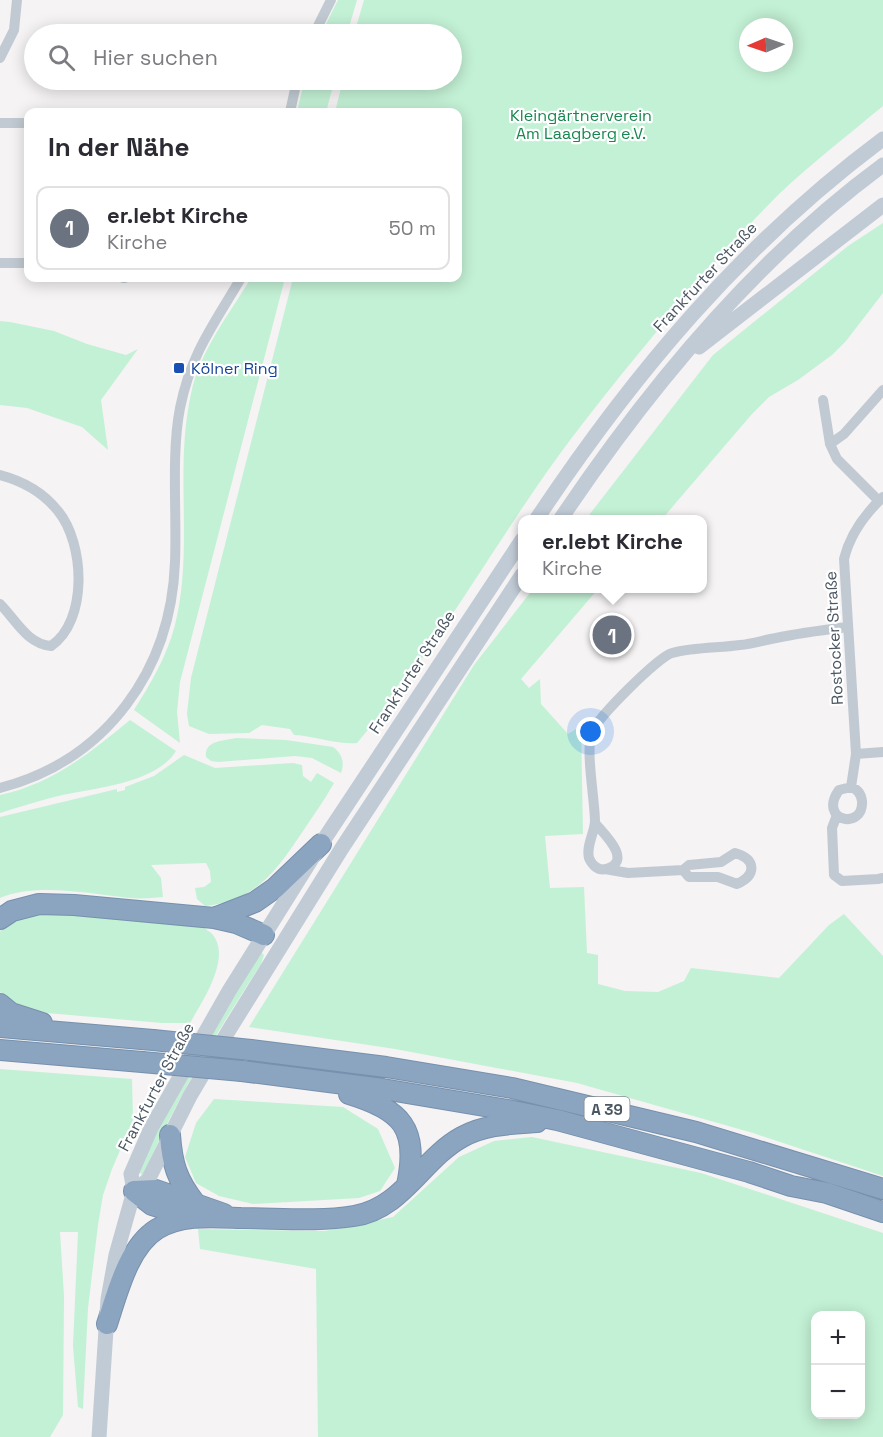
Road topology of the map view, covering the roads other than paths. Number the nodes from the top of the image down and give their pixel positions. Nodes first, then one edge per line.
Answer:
1 (17, 0) edge
2 (331, 0) edge
3 (319, 24) edge
4 (0, 58) edge
5 (295, 90) edge
6 (291, 108) edge
7 (0, 123) edge
8 (24, 123) edge
9 (883, 139) edge
10 (883, 165) edge
11 (883, 205) edge
12 (0, 263) edge
13 (24, 263) edge
14 (239, 282) edge
15 (667, 375) junction
16 (883, 390) edge
17 (823, 400) dead end
18 (830, 444) junction
19 (0, 475) edge
20 (881, 499) edge
21 (539, 515) edge
22 (563, 515) edge
23 (518, 546) edge
24 (518, 581) edge
25 (0, 604) edge
26 (848, 627) junction
27 (883, 752) edge
28 (856, 754) junction
29 (851, 787) junction
30 (0, 788) edge
31 (837, 815) junction
32 (595, 823) junction
33 (321, 844) junction
34 (605, 869) junction
35 (683, 870) junction
36 (883, 878) edge
37 (214, 918) junction
38 (0, 919) edge
39 (264, 934) junction
40 (280, 945) junction
41 (0, 1004) edge
42 (0, 1027) edge
43 (73, 1033) junction
44 (0, 1050) edge
45 (291, 1076) junction
46 (558, 1120) junction
47 (170, 1135) junction
48 (407, 1185) junction
49 (883, 1189) edge
50 (134, 1191) junction
51 (194, 1210) junction
52 (883, 1212) edge
53 (106, 1324) junction
54 (99, 1437) edge

1 - 4 street
2 - 3 street
5 - 6 street
7 - 8 street
9 - 21 street, Frankfurter Straße
10 - 15 street
11 - 15 street
12 - 13 street
14 - 30 street
15 - 22 street
16 - 18 street
17 - 18 street
18 - 20 street
19 - 25 street
20 - 26 street, Rostocker Straße
23 - 33 street, Frankfurter Straße
24 - 40 street, Frankfurter Straße
26 - 28 street, Rostocker Straße
26 - 32 street
27 - 28 street
28 - 29 street, Rostocker Straße
29 - 31 street
29 - 31 street, Rostocker Straße
31 - 36 street
32 - 34 street
32 - 34 street
33 - 37 highway
33 - 39 street, Frankfurter Straße
34 - 35 street
35 - 35 street
37 - 38 highway
37 - 39 highway
39 - 40 street
39 - 50 street, Frankfurter Straße
40 - 47 street, Frankfurter Straße
41 - 43 highway
42 - 43 highway, A 39
43 - 49 highway, A 39, bridge
44 - 45 highway, A 39, bridge
45 - 46 highway, A 39
45 - 48 highway
46 - 48 highway
46 - 52 highway, A 39
47 - 50 street, Frankfurter Straße
47 - 51 highway
48 - 51 highway
50 - 51 highway
50 - 53 street
51 - 53 highway
53 - 54 street

